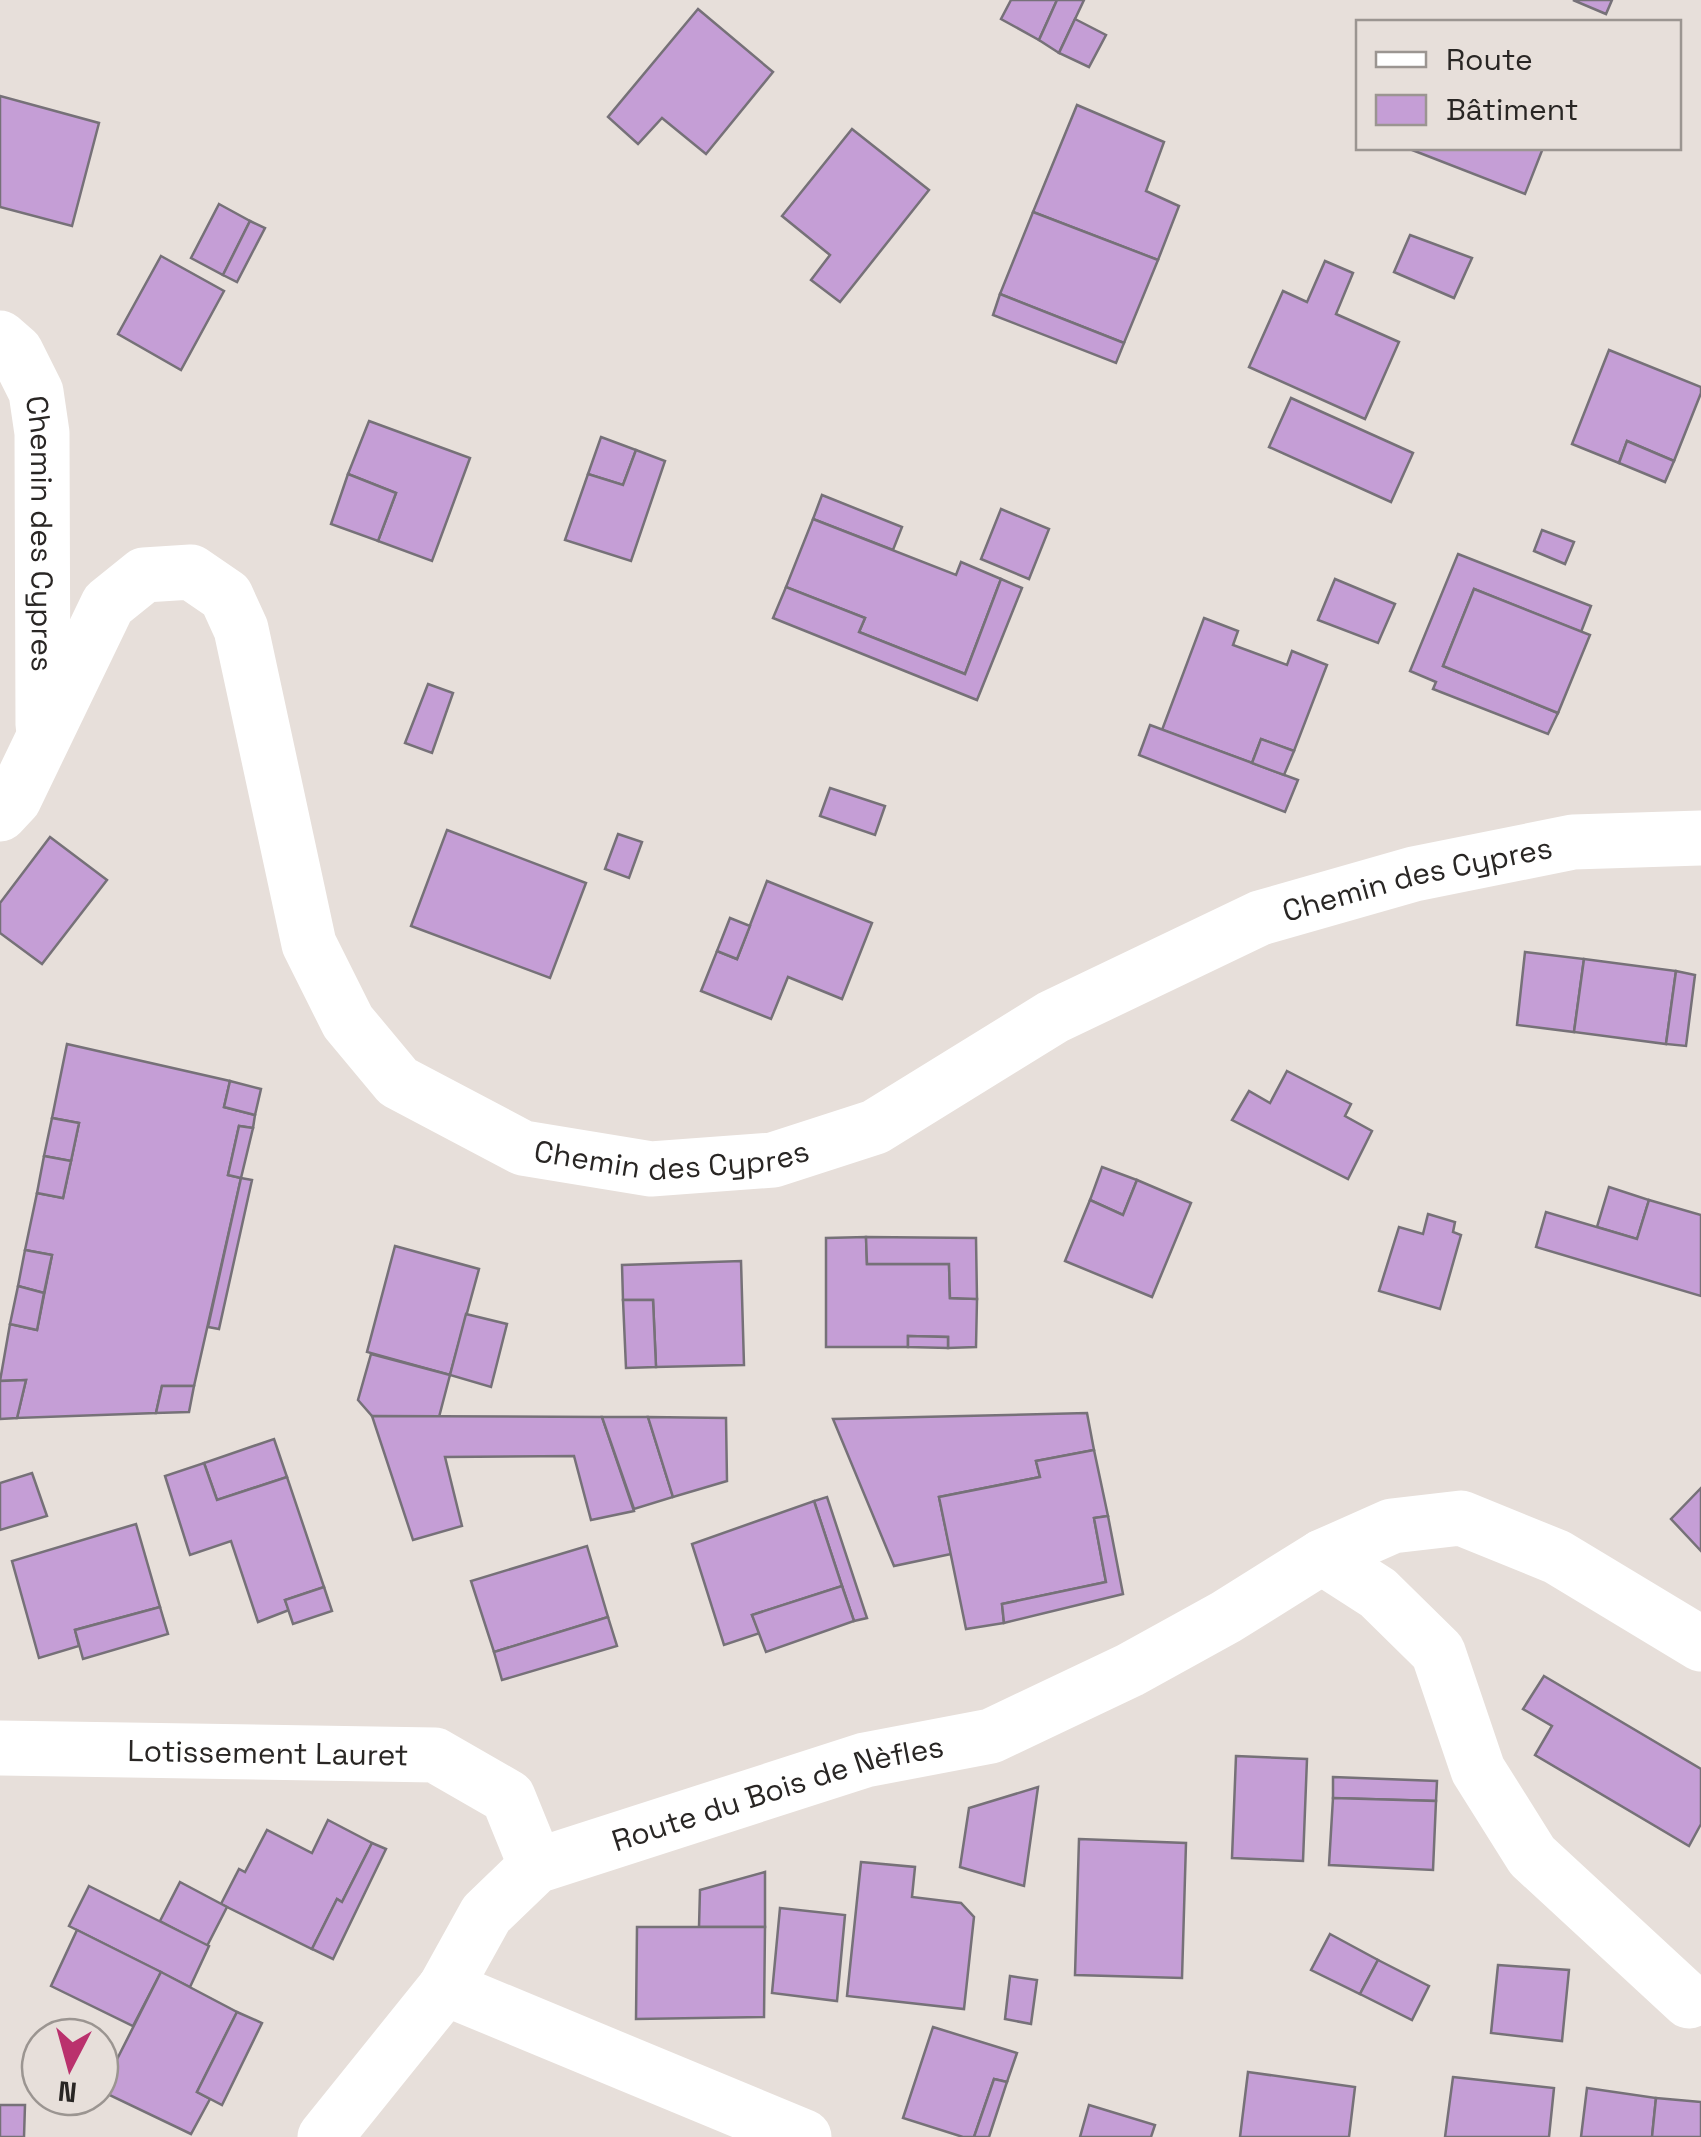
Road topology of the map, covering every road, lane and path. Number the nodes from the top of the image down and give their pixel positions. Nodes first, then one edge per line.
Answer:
1 (0, 338) edge
2 (44, 738) junction
3 (0, 814) edge
4 (1701, 838) edge
5 (1322, 1556) junction
6 (1701, 1644) edge
7 (0, 1748) edge
8 (536, 1866) junction
9 (444, 1988) junction
10 (1689, 2001) dead end
11 (325, 2137) edge
12 (804, 2137) edge

1 - 2 street, Chemin des Cypres
2 - 3 street, Chemin des Cypres
2 - 4 street, Chemin des Cypres
5 - 6 street, Route du Bois de Nèfles
5 - 8 street, Route du Bois de Nèfles
5 - 10 street
7 - 8 street, Lotissement Lauret
8 - 9 street, Route du Bois de Nèfles
9 - 11 street, Route du Bois de Nèfles
9 - 12 street

